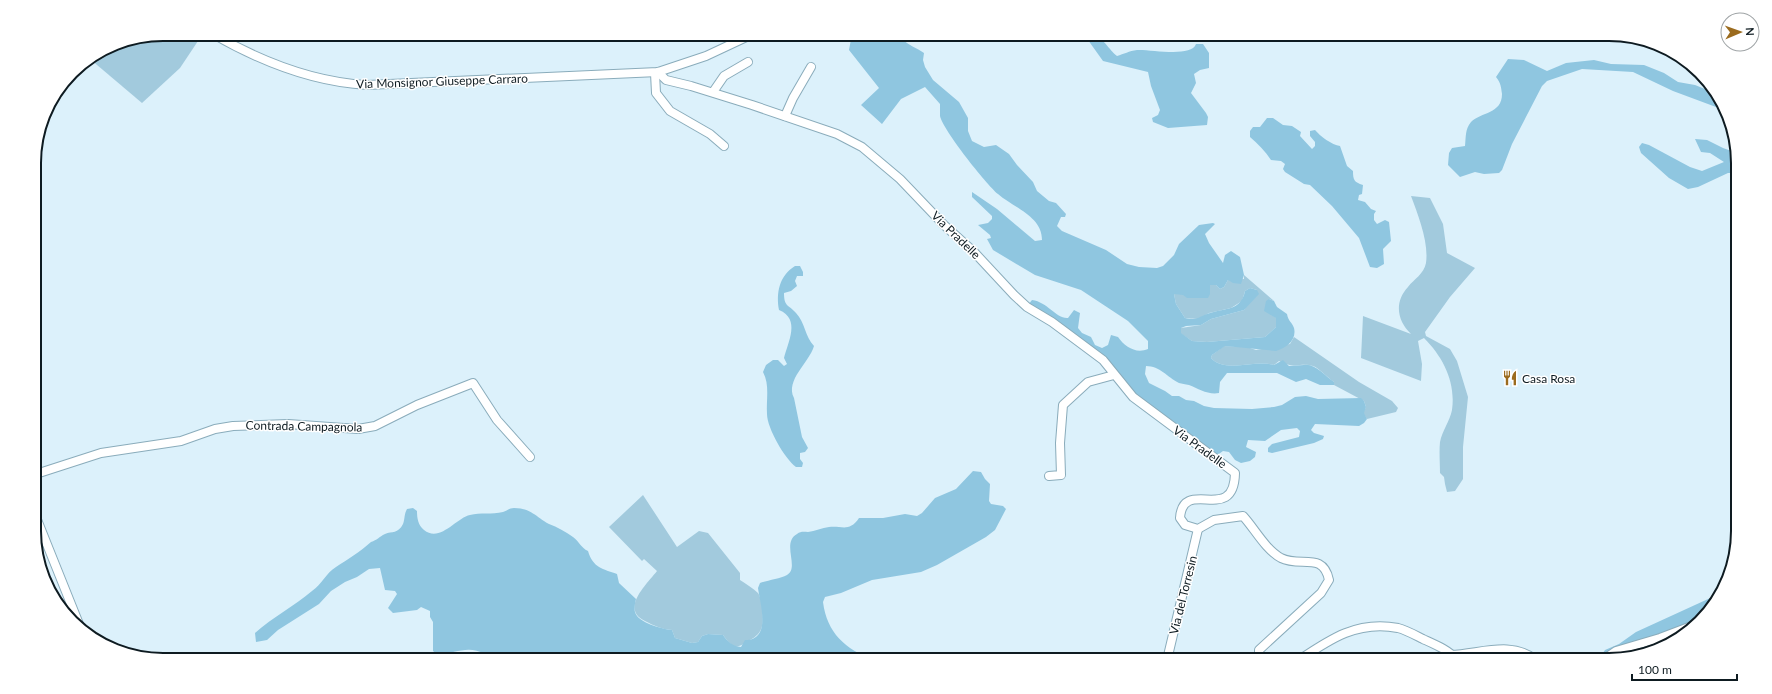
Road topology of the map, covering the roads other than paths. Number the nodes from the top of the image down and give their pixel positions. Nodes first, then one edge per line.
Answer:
1 (225, 41) edge
2 (737, 41) edge
3 (748, 62) dead end
4 (811, 67) dead end
5 (656, 72) junction
6 (713, 92) junction
7 (785, 116) junction
8 (724, 146) dead end
9 (1114, 375) junction
10 (530, 457) dead end
11 (41, 472) edge
12 (1049, 476) dead end
13 (41, 529) edge
14 (1198, 529) junction
15 (76, 616) edge
16 (1679, 631) edge
17 (1169, 653) edge
18 (1259, 653) edge
19 (1310, 653) edge
20 (1448, 653) edge
21 (1480, 653) edge
22 (1524, 653) edge
23 (1613, 653) edge

1 - 5 street, Via Monsignor Giuseppe Carraro
2 - 5 street, Via Monsignor Giuseppe Carraro
3 - 6 street
4 - 7 street
5 - 6 street, Via Pradelle
5 - 8 street
6 - 7 street, Via Pradelle
7 - 9 street, Via Pradelle
9 - 12 street
9 - 14 street, Via Pradelle
10 - 11 street, Contrada Campagnola
13 - 15 street
14 - 17 street, Via del Torresin
14 - 18 street
16 - 23 street
19 - 20 street
21 - 22 street

